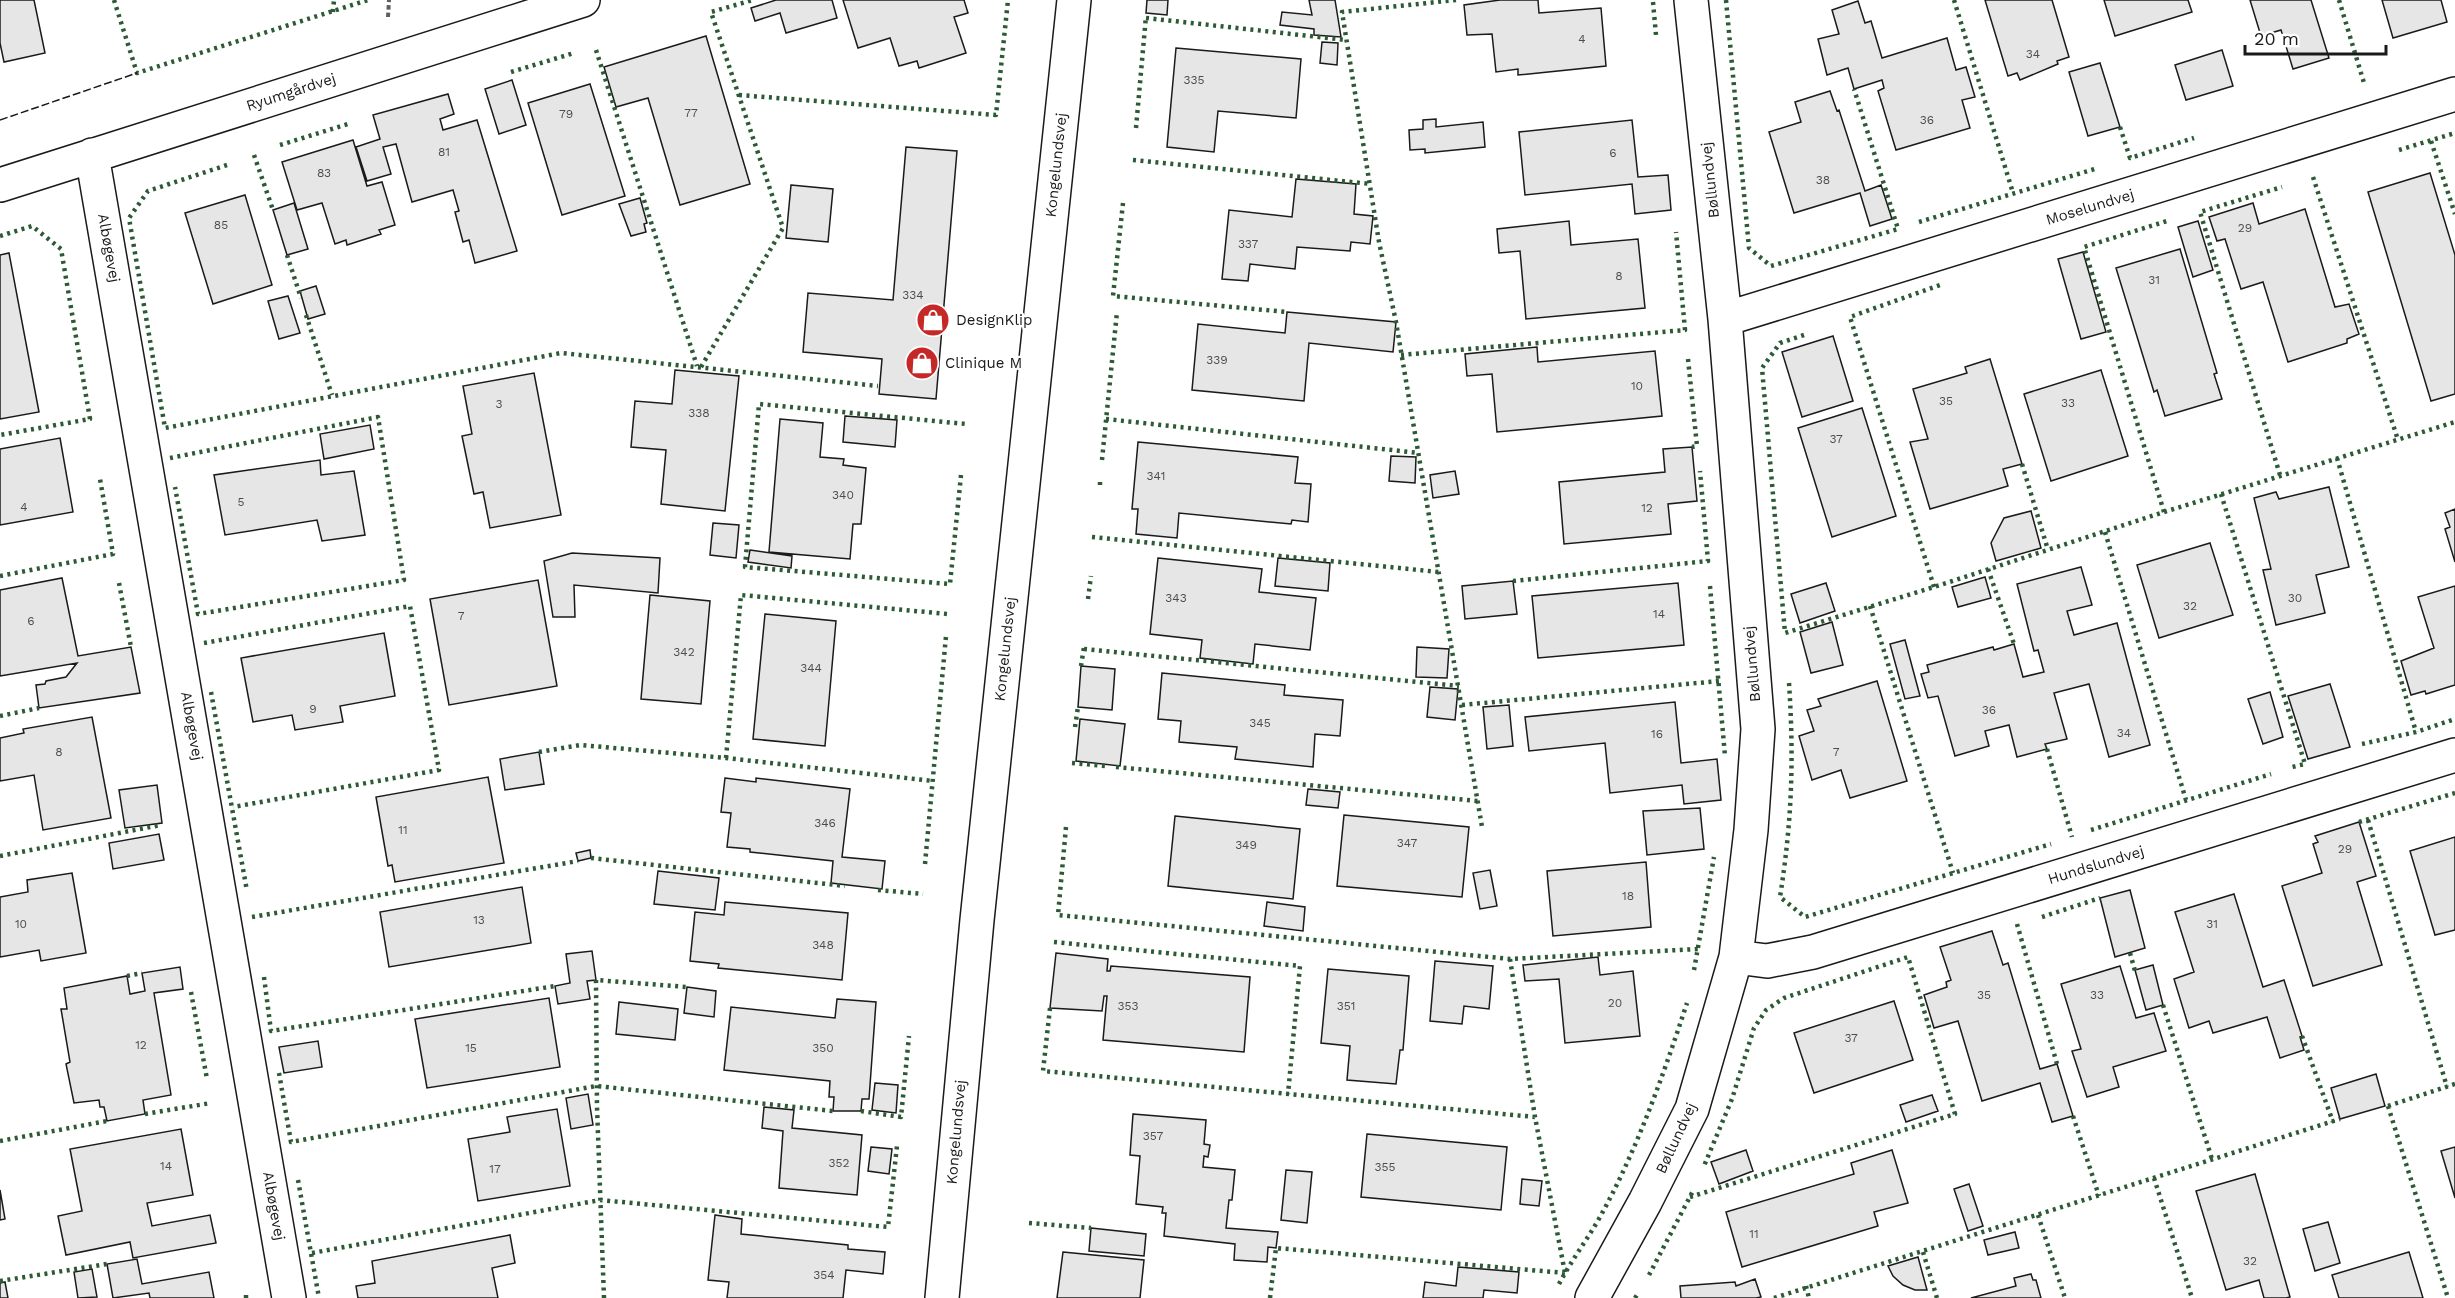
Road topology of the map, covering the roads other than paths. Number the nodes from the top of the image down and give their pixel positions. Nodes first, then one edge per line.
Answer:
1 (583, 0) edge
2 (1074, 0) edge
3 (1691, 0) edge
4 (2455, 94) edge
5 (92, 155) junction
6 (0, 185) edge
7 (1725, 319) junction
8 (2455, 755) edge
9 (1736, 957) junction
10 (289, 1298) edge
11 (942, 1298) edge
12 (1592, 1298) edge

1 - 5 street, Ryumgårdvej
2 - 11 street, Kongelundsvej
3 - 7 street, Bøllundvej
4 - 7 street, Moselundvej
5 - 6 street, Ryumgårdvej
5 - 10 street, Albøgevej
7 - 9 street, Bøllundvej
8 - 9 street, Hundslundvej
9 - 12 street, Bøllundvej

